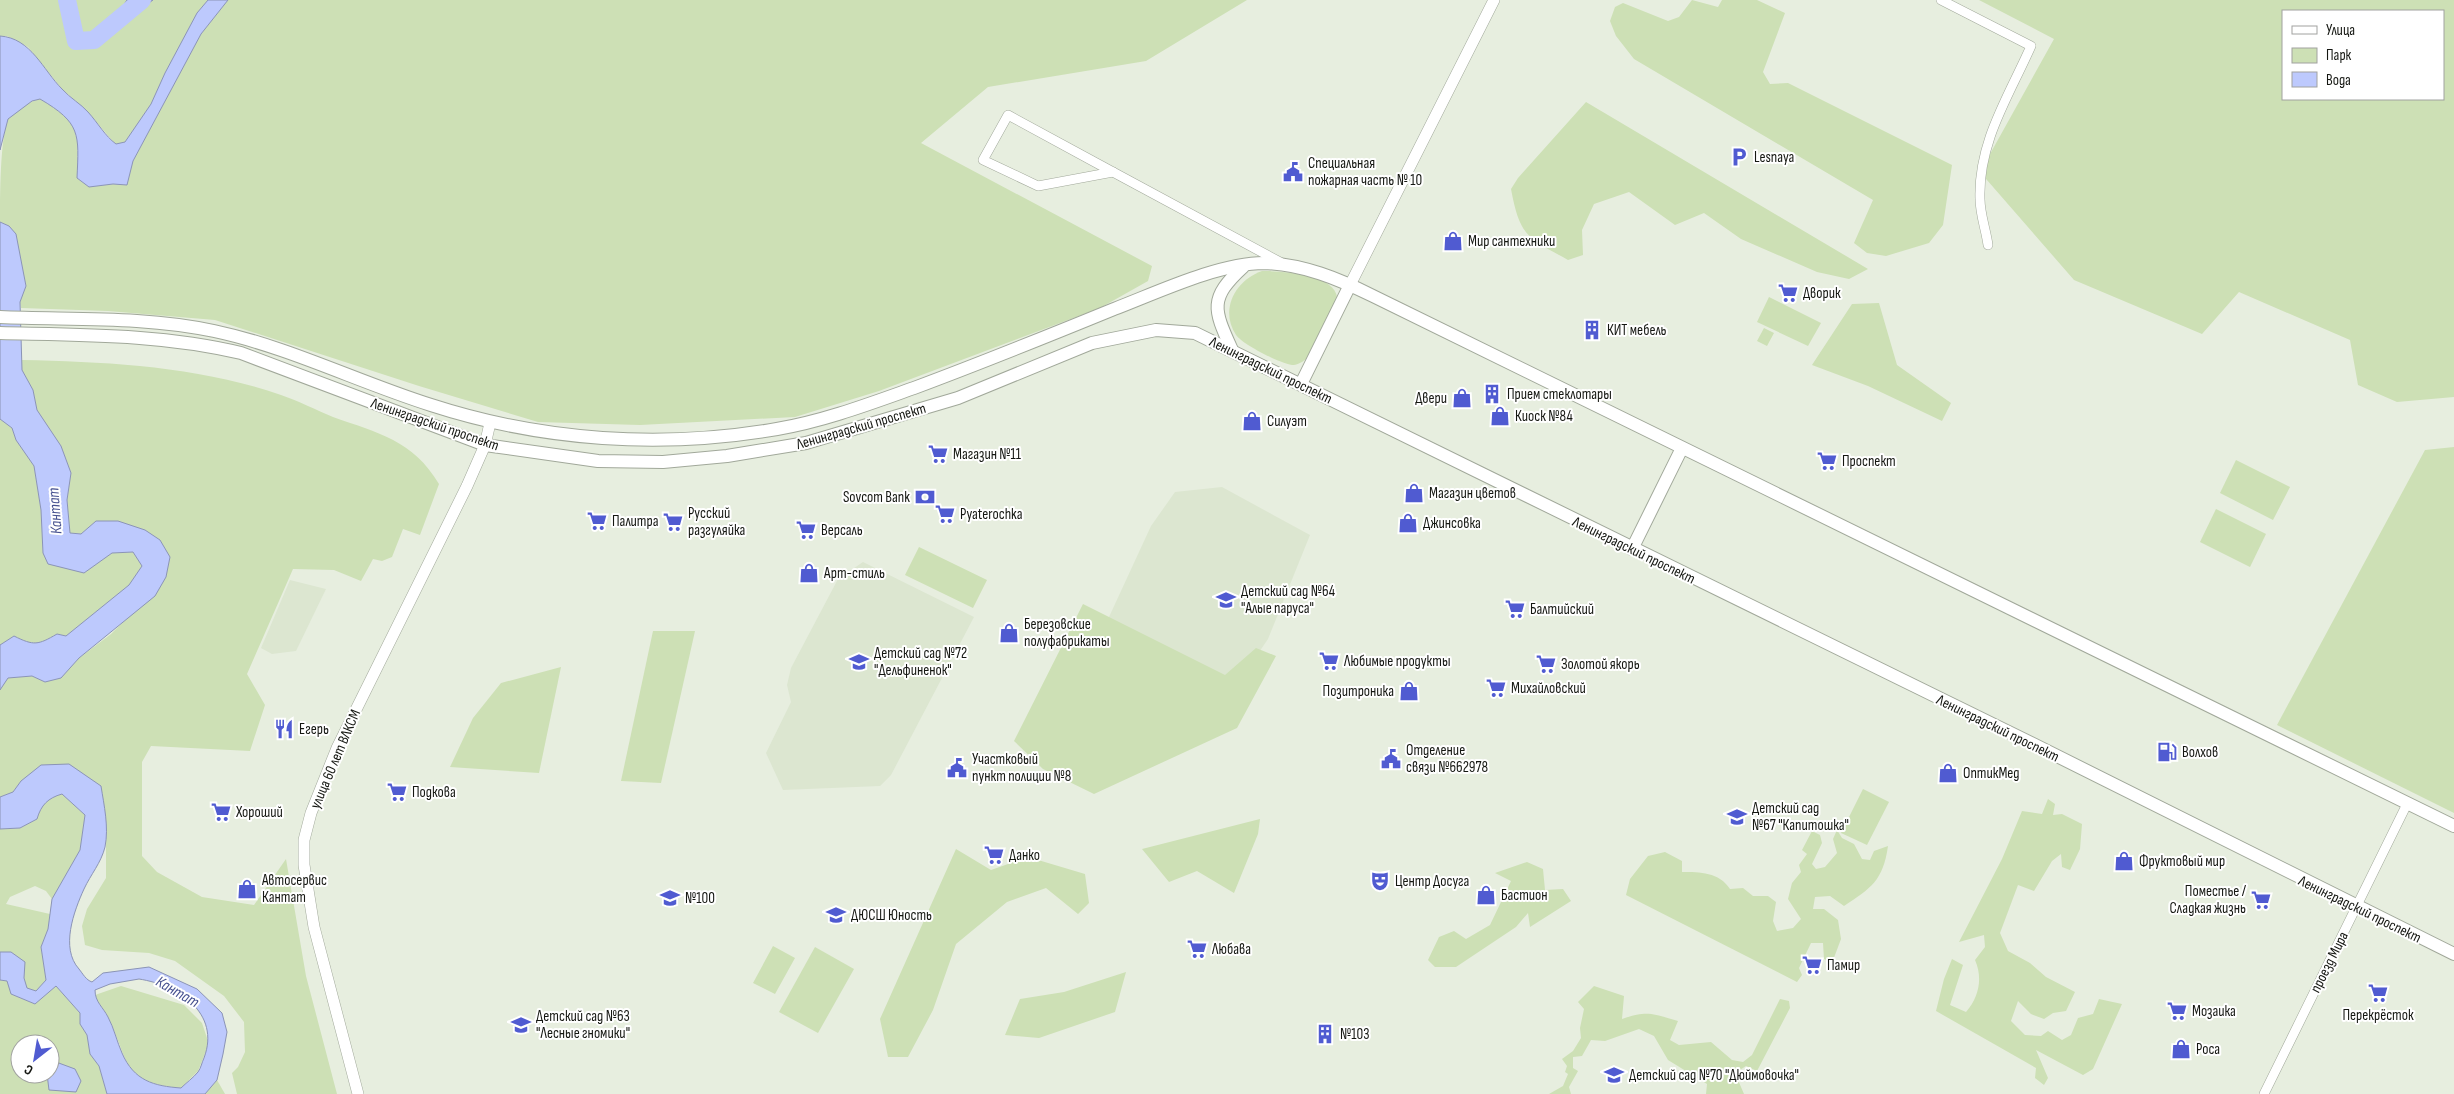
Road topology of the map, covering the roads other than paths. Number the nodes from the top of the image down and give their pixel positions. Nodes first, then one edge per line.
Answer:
1 (1494, 0) edge
2 (1941, 0) edge
3 (1112, 172) junction
4 (1988, 244) dead end
5 (1284, 265) junction
6 (1244, 266) junction
7 (1350, 285) junction
8 (0, 317) edge
9 (0, 333) edge
10 (1232, 350) junction
11 (1301, 384) junction
12 (490, 423) junction
13 (485, 445) junction
14 (1682, 448) junction
15 (1632, 549) junction
16 (2408, 804) junction
17 (2454, 826) edge
18 (2356, 907) junction
19 (2454, 954) edge
20 (358, 1094) edge
21 (2264, 1094) edge

1 - 7 street
2 - 4 street
3 - 3 street
3 - 5 street
5 - 6 main road, Ленинградский проспект
5 - 7 main road, Ленинградский проспект
6 - 10 main road
6 - 12 main road, Ленинградский проспект
7 - 11 main road
7 - 14 main road, Ленинградский проспект
8 - 12 main road, Ленинградский проспект
9 - 13 main road, Ленинградский проспект
10 - 11 main road, Ленинградский проспект
10 - 13 main road, Ленинградский проспект
11 - 15 main road, Ленинградский проспект
12 - 13 street, улица 60 лет ВЛКСМ
13 - 20 street, улица 60 лет ВЛКСМ
14 - 15 main road
14 - 16 main road, Ленинградский проспект
15 - 18 main road, Ленинградский проспект
16 - 17 main road, Ленинградский проспект
16 - 18 street, проезд Мира
18 - 19 main road, Ленинградский проспект
18 - 21 street, проезд Мира

